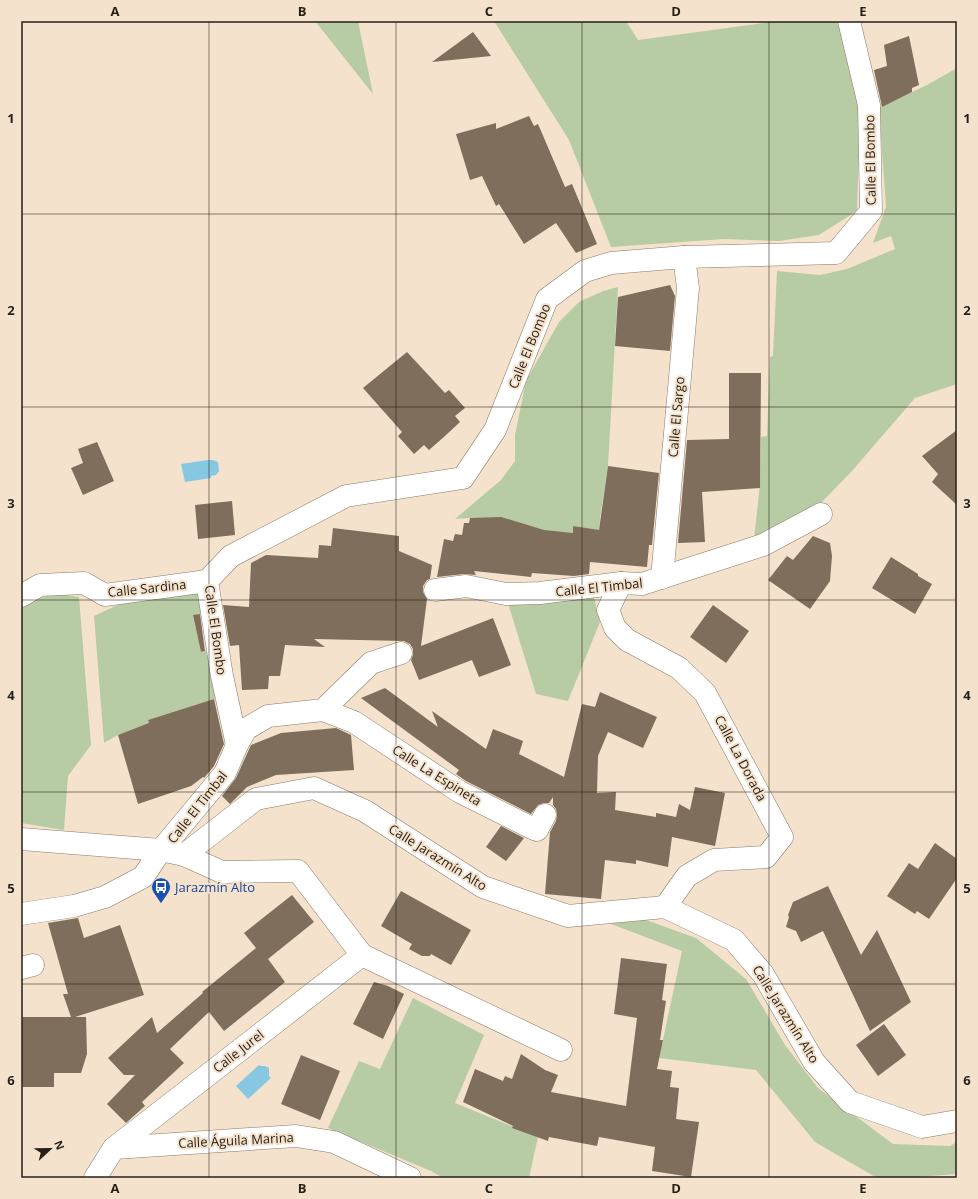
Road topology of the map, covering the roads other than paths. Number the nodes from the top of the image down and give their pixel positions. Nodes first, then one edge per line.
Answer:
1 (849, 21) edge
2 (684, 257) junction
3 (821, 514) dead end
4 (662, 578) junction
5 (207, 581) junction
6 (621, 583) junction
7 (435, 590) dead end
8 (21, 596) edge
9 (401, 653) dead end
10 (323, 710) junction
11 (237, 745) junction
12 (545, 815) dead end
13 (21, 839) edge
14 (162, 850) junction
15 (184, 855) junction
16 (665, 907) junction
17 (21, 914) edge
18 (362, 955) junction
19 (561, 1050) dead end
20 (957, 1121) edge
21 (114, 1148) junction
22 (95, 1178) edge
23 (410, 1178) edge

1 - 2 street, Calle El Bombo
2 - 4 street, Calle El Sargo
2 - 5 street, Calle El Bombo
3 - 4 street, Calle El Timbal
4 - 6 street, Calle El Timbal
5 - 8 street, Calle Sardina
5 - 11 street, Calle El Bombo
6 - 7 street, Calle El Timbal
6 - 16 street, Calle La Dorada
9 - 10 street
10 - 11 street, Calle El Timbal
10 - 12 street, Calle La Espineta
11 - 14 street, Calle El Timbal
13 - 14 street
14 - 15 street
14 - 17 street, Calle El Timbal
15 - 16 street, Calle Jarazmín Alto
15 - 18 street
16 - 20 street, Calle Jarazmín Alto
18 - 19 street
18 - 21 street, Calle Jurel
21 - 22 street
21 - 23 street, Calle Águila Marina

